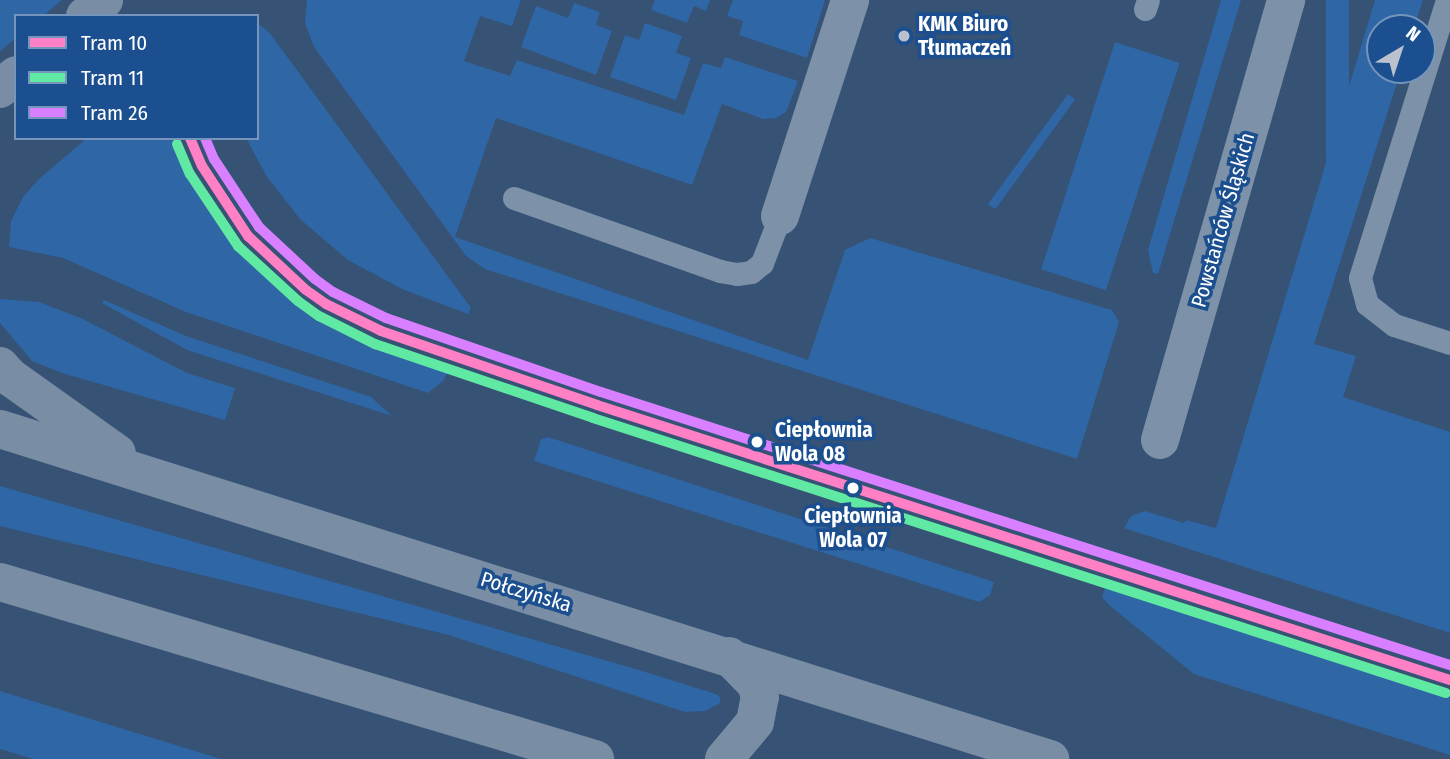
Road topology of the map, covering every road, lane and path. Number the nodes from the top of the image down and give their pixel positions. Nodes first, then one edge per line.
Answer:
1 (104, 0) edge
2 (850, 0) edge
3 (1286, 0) edge
4 (1447, 0) edge
5 (87, 14) edge
6 (14, 77) edge
7 (0, 89) edge
8 (514, 198) dead end
9 (780, 216) joint
10 (1450, 343) edge
11 (0, 366) edge
12 (0, 429) edge
13 (1160, 440) dead end
14 (144, 472) junction
15 (0, 582) edge
16 (729, 656) junction
17 (595, 759) edge
18 (724, 759) edge
19 (1050, 759) edge

1 - 5 main road
2 - 9 street
3 - 13 street, Powstańców Śląskich
4 - 10 lane
6 - 7 main road
8 - 9 lane
11 - 14 main road
12 - 14 main road, Połczyńska
14 - 16 main road, Połczyńska
15 - 17 main road
16 - 18 main road
16 - 19 main road, Połczyńska

